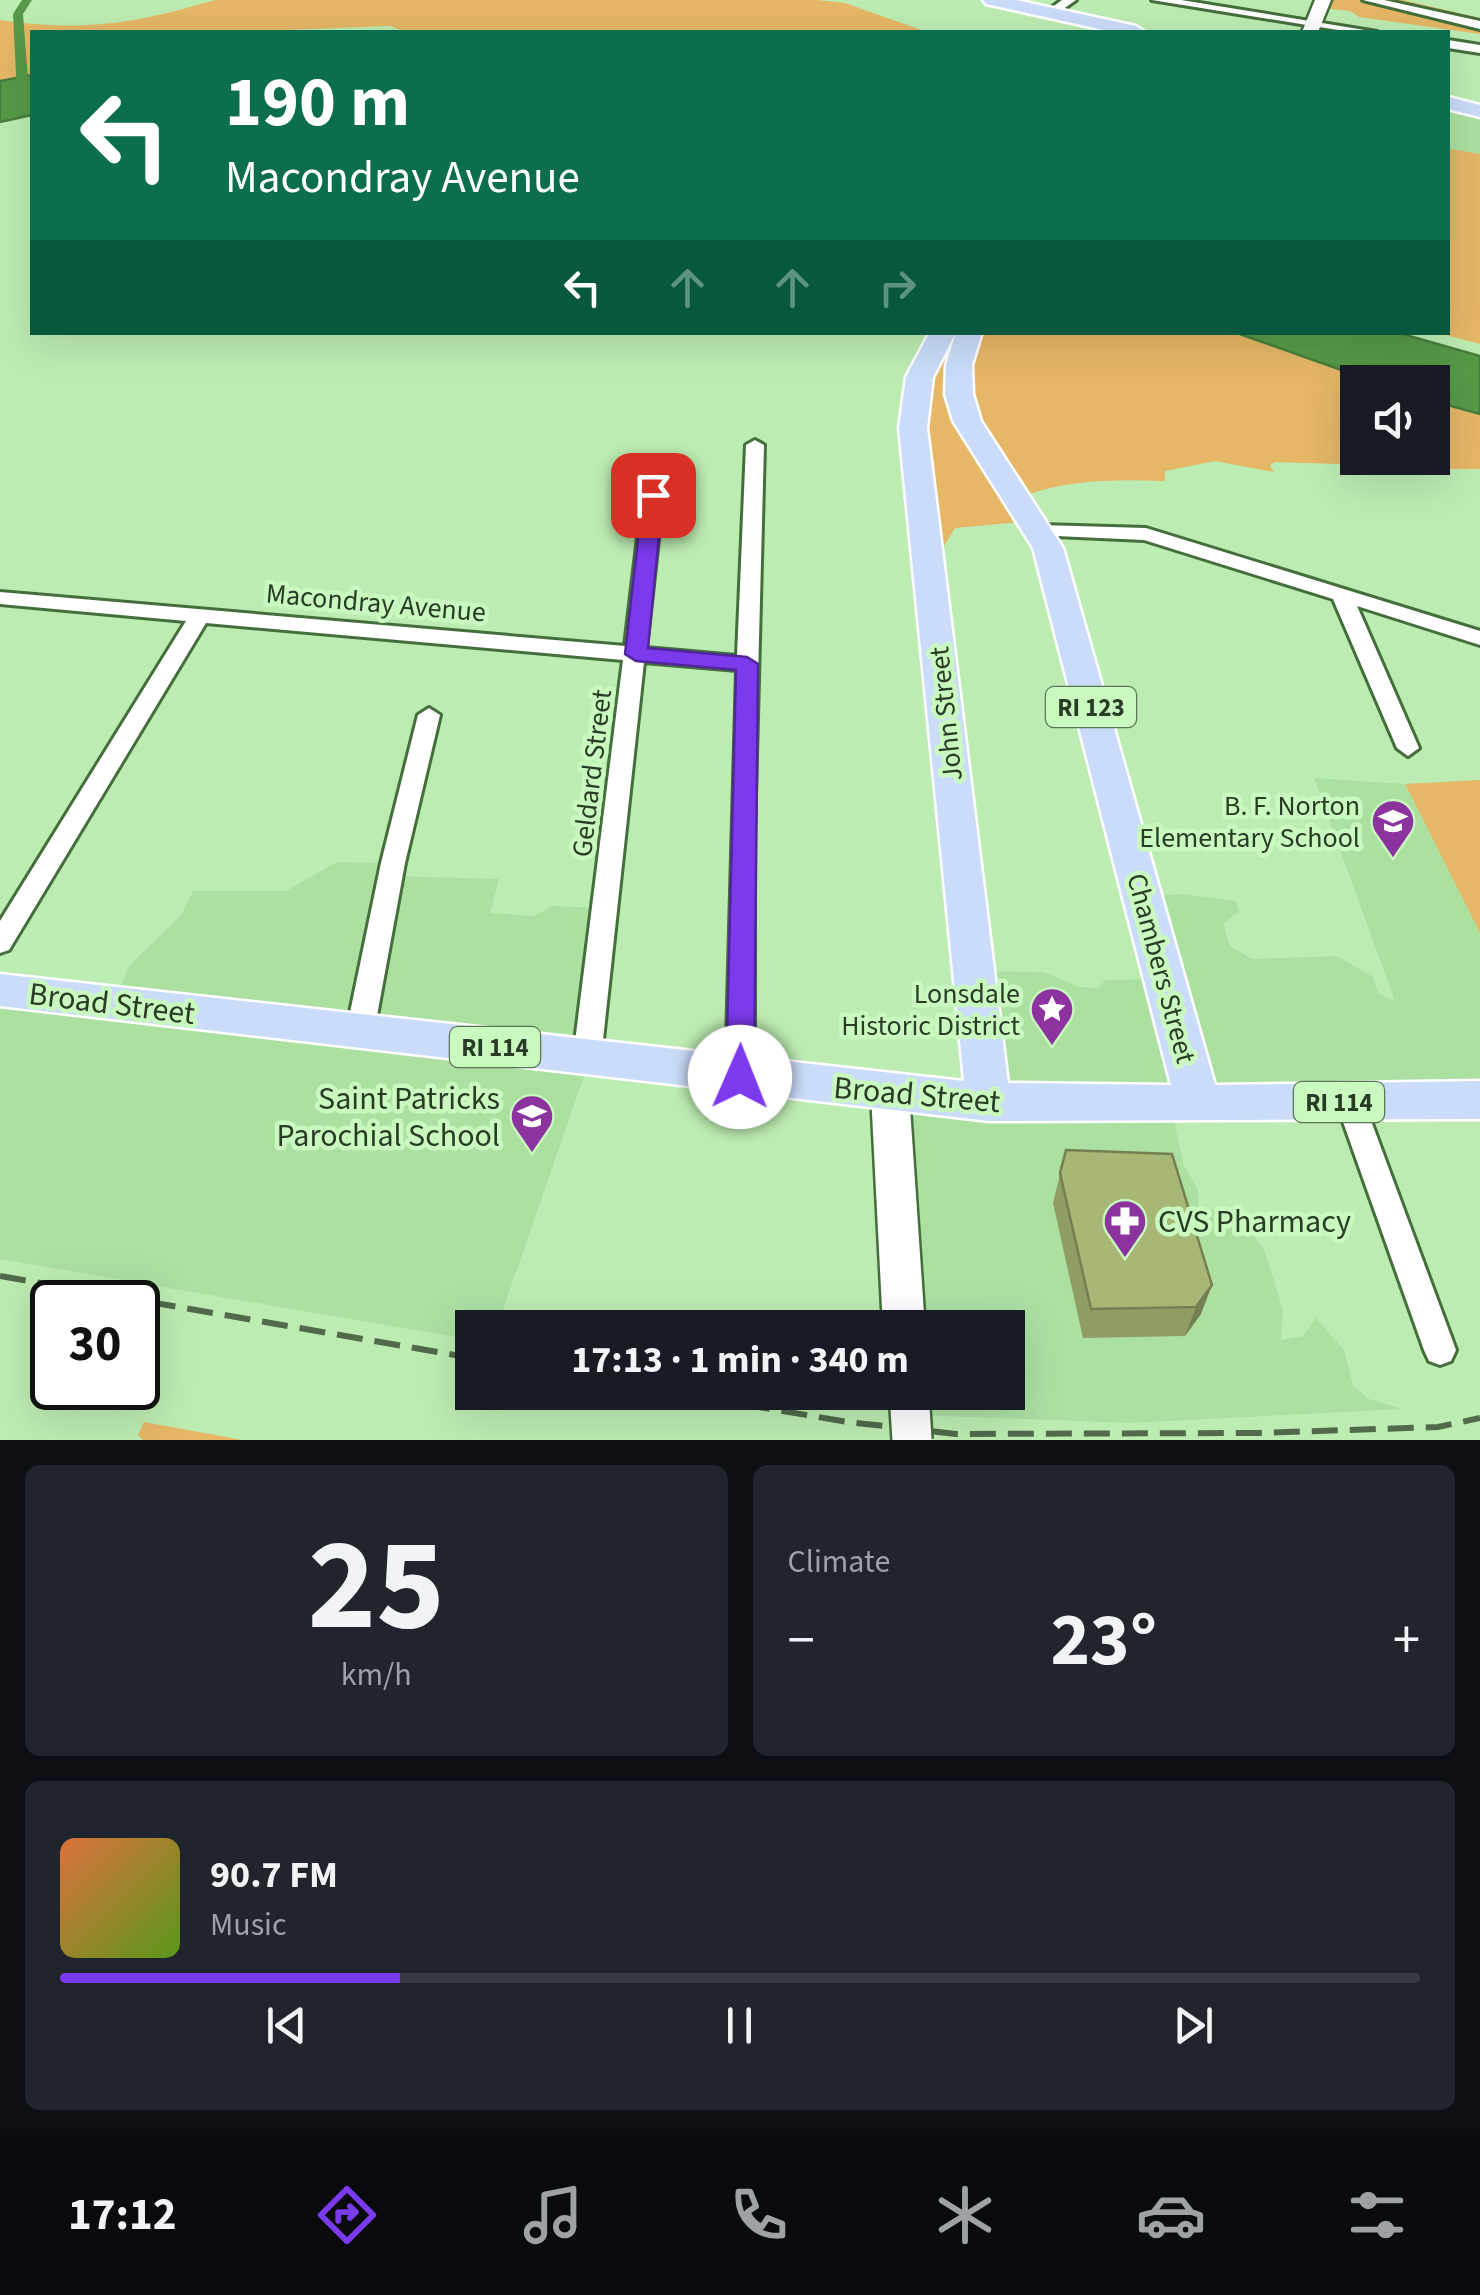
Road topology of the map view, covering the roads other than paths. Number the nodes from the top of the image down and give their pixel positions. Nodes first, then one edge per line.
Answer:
1 (992, 0) edge
2 (1070, 0) edge
3 (1158, 0) edge
4 (1322, 0) edge
5 (1369, 0) edge
6 (1051, 13) junction
7 (1480, 25) edge
8 (1313, 28) edge
9 (1126, 30) edge
10 (1342, 30) edge
11 (1450, 44) edge
12 (1480, 49) edge
13 (1450, 104) edge
14 (1480, 111) edge
15 (952, 339) edge
16 (962, 416) junction
17 (912, 418) junction
18 (755, 445) dead end
19 (653, 495) dead end
20 (1041, 530) junction
21 (1341, 594) junction
22 (0, 598) edge
23 (200, 616) junction
24 (1480, 638) edge
25 (636, 654) junction
26 (747, 664) junction
27 (429, 715) dead end
28 (1408, 748) dead end
29 (0, 944) edge
30 (0, 990) edge
31 (360, 1032) junction
32 (586, 1058) junction
33 (740, 1077) junction
34 (890, 1094) junction
35 (1480, 1100) edge
36 (990, 1102) junction
37 (1350, 1102) junction
38 (1198, 1103) junction
39 (903, 1310) edge
40 (1440, 1350) dead end
41 (910, 1410) edge
42 (912, 1440) edge

1 - 6 main road
2 - 6 street
3 - 8 street
4 - 8 main road
5 - 7 street
6 - 9 main road
8 - 10 street
11 - 12 street
13 - 14 main road
15 - 16 main road, Chambers Street / RI 123
15 - 17 main road, John Street / RI 123
16 - 17 main road
16 - 20 main road, Chambers Street / RI 123
17 - 36 main road, John Street / RI 123
18 - 26 street
19 - 25 street, Geldard Street
20 - 21 street
20 - 38 main road, Chambers Street / RI 123
21 - 24 street
21 - 28 street
22 - 23 street, Macondray Avenue
23 - 25 street, Macondray Avenue
23 - 29 street
25 - 26 street, Macondray Avenue
25 - 32 street, Geldard Street
26 - 33 street
27 - 31 street
30 - 31 main road, Broad Street / RI 114
31 - 32 main road, Broad Street / RI 114
32 - 33 main road, Broad Street / RI 114
33 - 34 main road, Broad Street / RI 114
34 - 36 main road, Broad Street / RI 114
34 - 39 main road
35 - 37 main road, Broad Street / RI 114
36 - 38 main road, Broad Street / RI 114
37 - 38 main road, Broad Street / RI 114
37 - 40 street
41 - 42 main road, bridge

